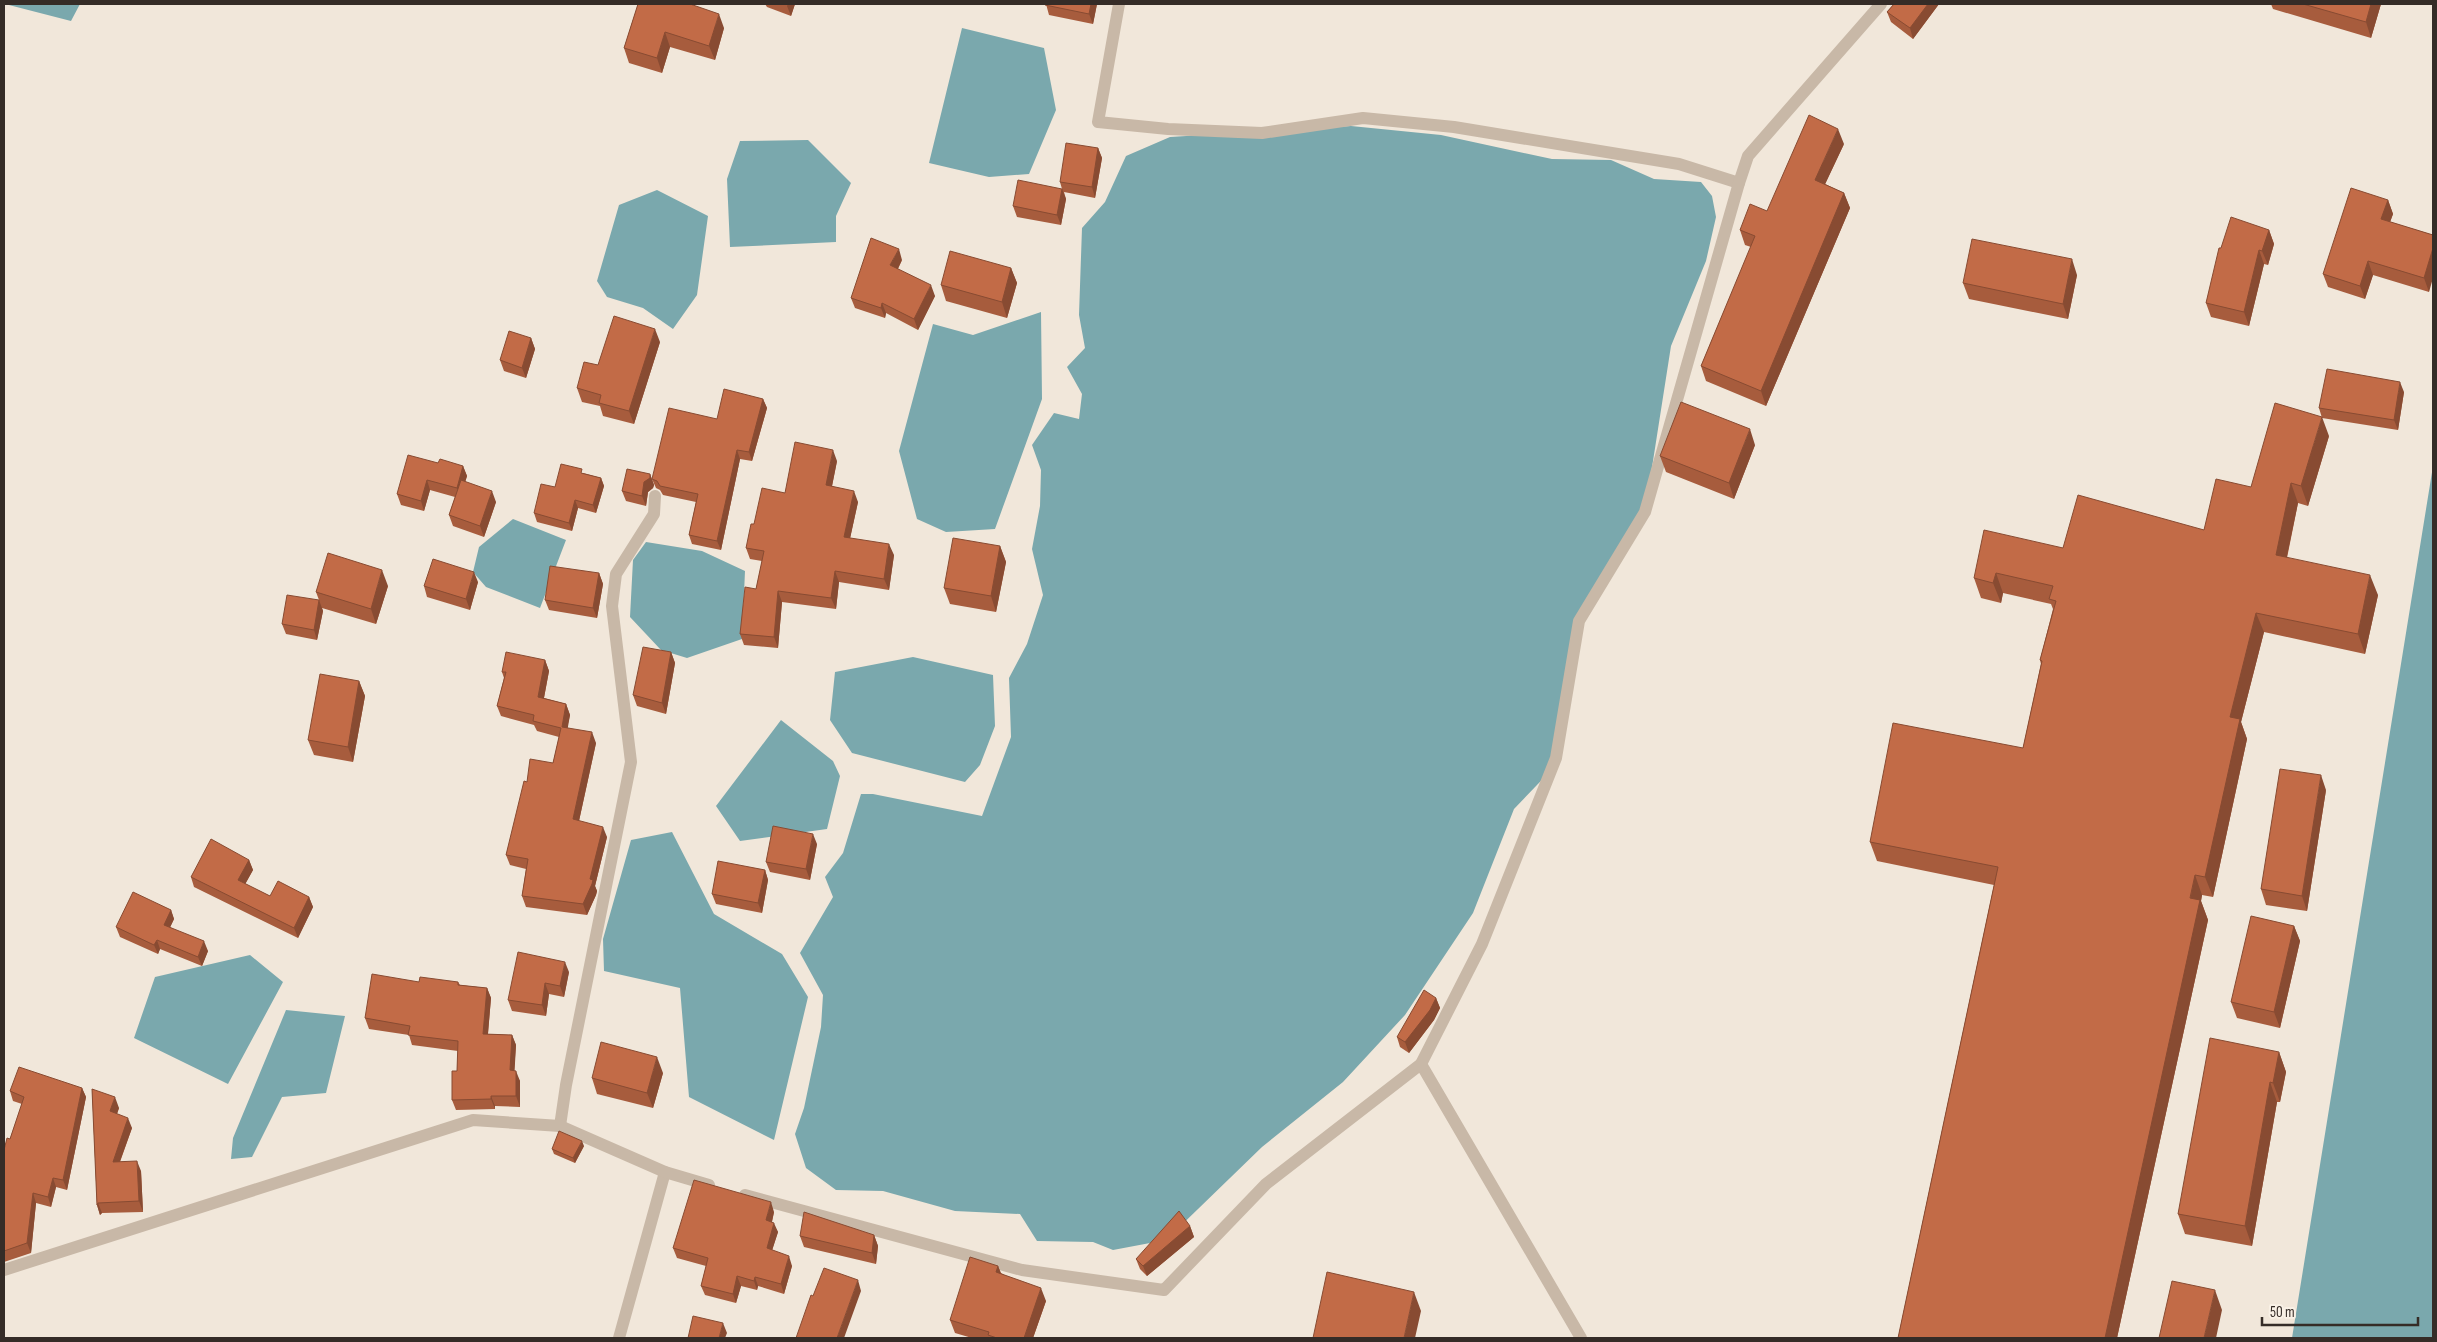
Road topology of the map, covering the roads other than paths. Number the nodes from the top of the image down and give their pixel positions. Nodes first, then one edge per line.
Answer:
1 (1119, 4) edge
2 (1881, 4) edge
3 (1739, 183) junction
4 (655, 496) dead end
5 (1421, 1064) junction
6 (560, 1126) junction
7 (665, 1172) junction
8 (4, 1270) edge
9 (619, 1338) edge
10 (1582, 1338) edge

1 - 3 street
2 - 3 street
3 - 5 street
4 - 6 street
5 - 7 street
5 - 10 street
6 - 7 street
6 - 8 street
7 - 9 street

